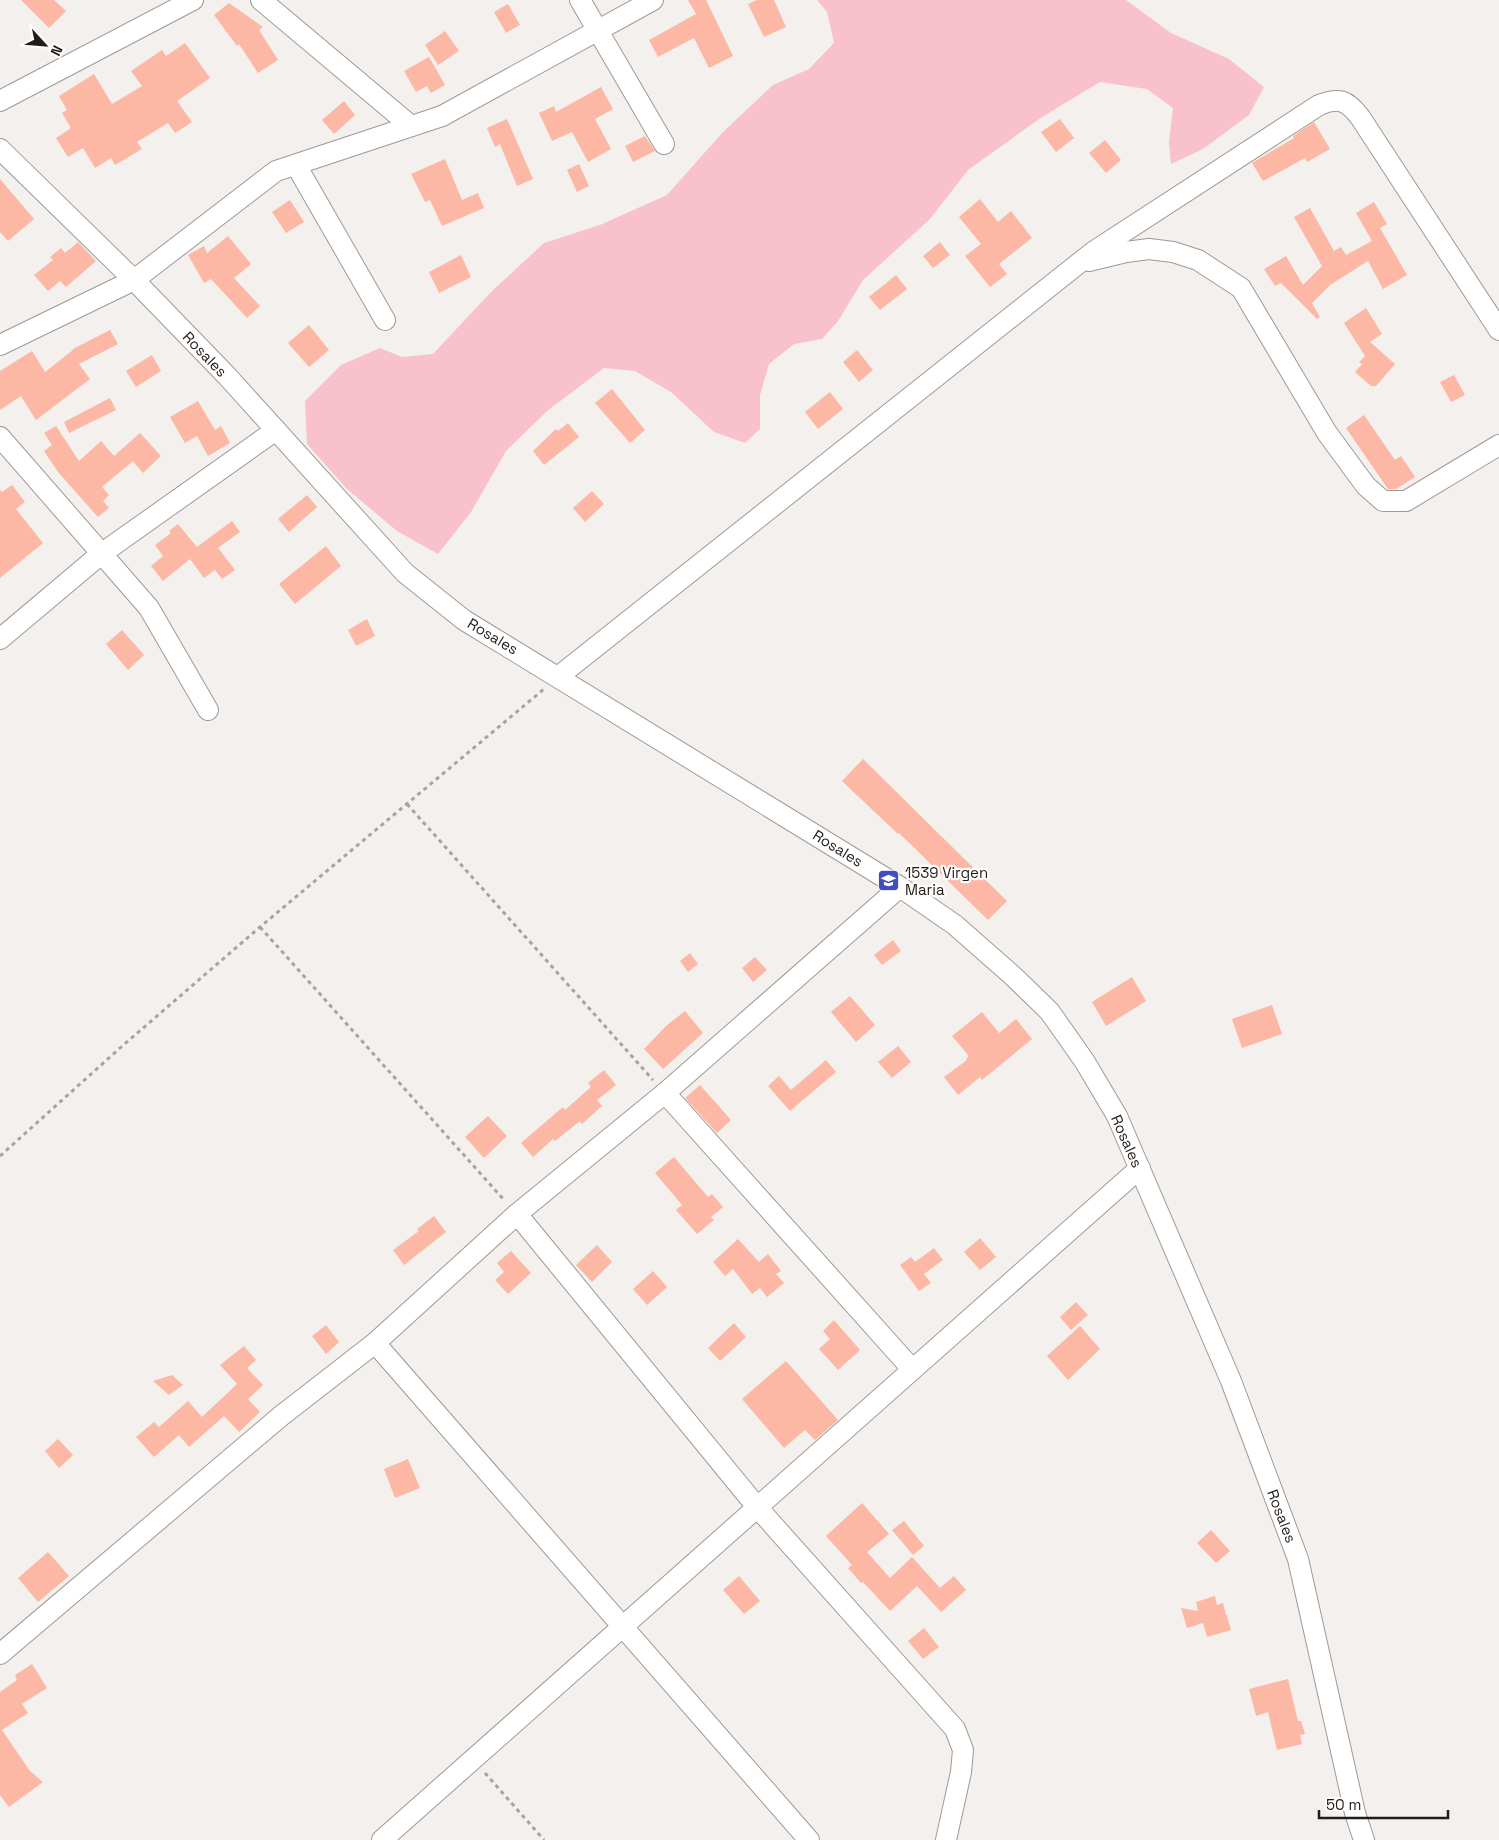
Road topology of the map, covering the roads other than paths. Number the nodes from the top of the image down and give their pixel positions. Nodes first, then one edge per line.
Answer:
1 (193, 0) edge
2 (260, 0) edge
3 (580, 0) edge
4 (653, 0) edge
5 (599, 30) junction
6 (0, 101) edge
7 (411, 126) junction
8 (664, 144) dead end
9 (0, 149) edge
10 (296, 165) junction
11 (1079, 263) junction
12 (134, 280) junction
13 (384, 320) dead end
14 (1499, 330) edge
15 (0, 345) edge
16 (276, 430) junction
17 (0, 437) edge
18 (1499, 444) edge
19 (101, 554) junction
20 (0, 639) edge
21 (559, 676) junction
22 (208, 710) dead end
23 (900, 887) junction
24 (665, 1094) junction
25 (1140, 1168) junction
26 (517, 1214) junction
27 (375, 1343) junction
28 (912, 1369) junction
29 (757, 1507) junction
30 (622, 1627) junction
31 (0, 1654) edge
32 (382, 1840) edge
33 (808, 1840) edge
34 (946, 1840) edge
35 (1364, 1840) edge

1 - 6 street
2 - 7 street
3 - 5 street
4 - 5 street
5 - 7 street
5 - 8 street
7 - 10 street
9 - 12 street, Rosales
10 - 12 street
10 - 13 street
11 - 14 street
11 - 18 street
11 - 21 street
12 - 15 street
12 - 16 street, Rosales
16 - 19 street
16 - 21 street, Rosales
17 - 19 street
19 - 20 street
19 - 22 street
21 - 23 street, Rosales
23 - 24 street
23 - 25 street, Rosales
24 - 26 street
24 - 28 street
25 - 28 street
25 - 35 street, Rosales
26 - 27 street
26 - 29 street
27 - 30 street
27 - 31 street
28 - 29 street
29 - 30 street
29 - 34 street
30 - 32 street
30 - 33 street

